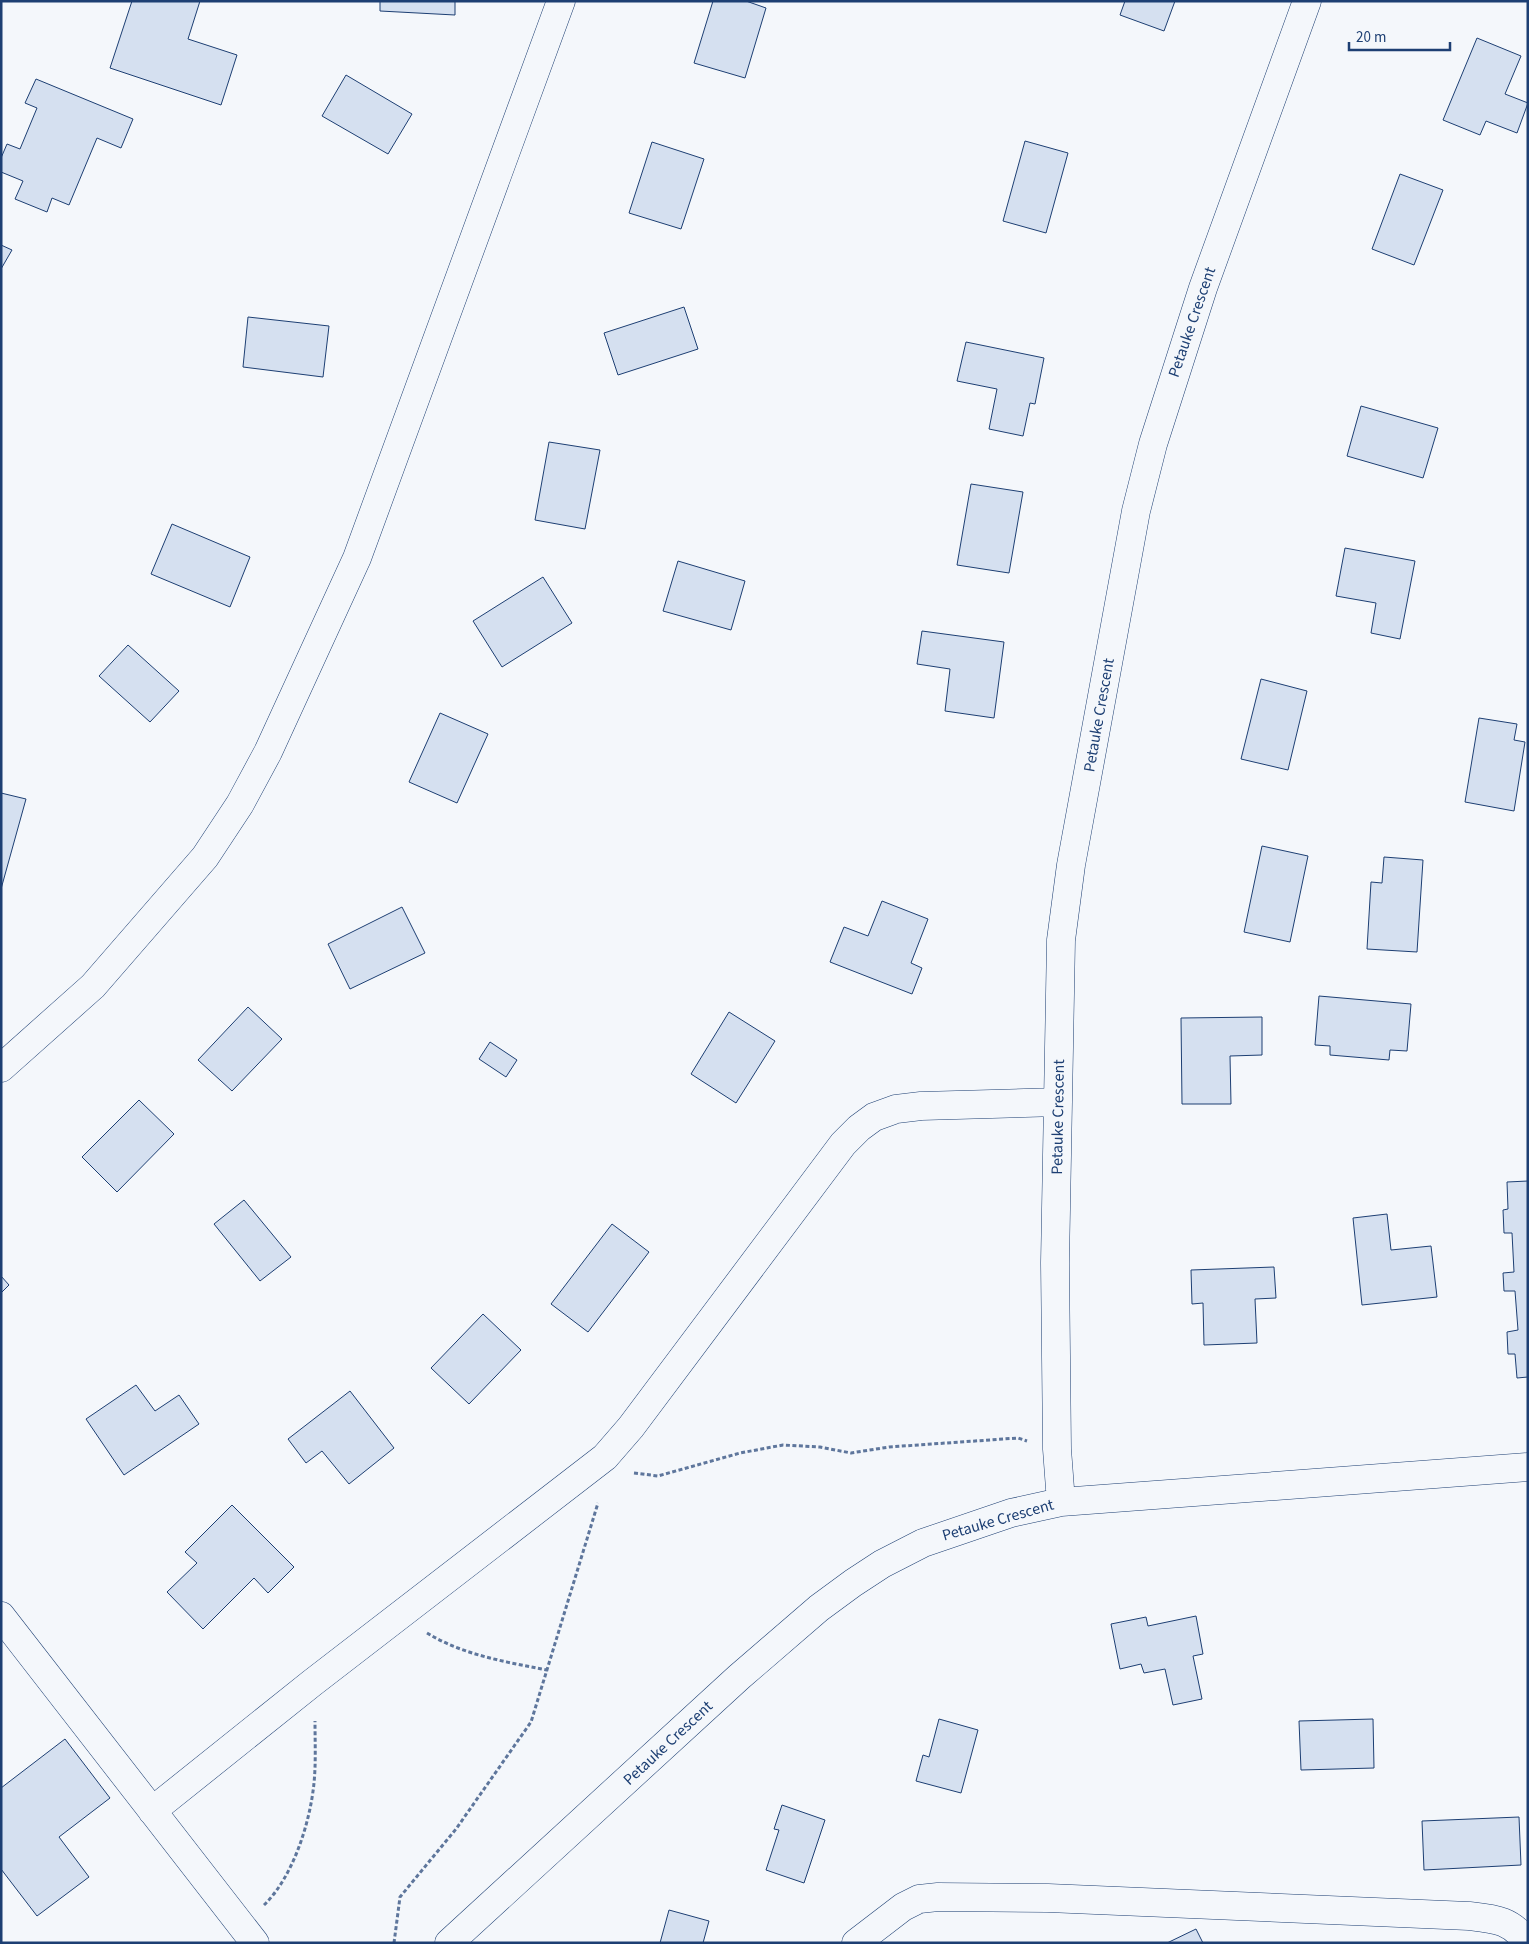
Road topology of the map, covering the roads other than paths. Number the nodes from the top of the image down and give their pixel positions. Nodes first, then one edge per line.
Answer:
1 (561, 1) edge
2 (1307, 1) edge
3 (1, 1068) edge
4 (1058, 1102) junction
5 (1528, 1467) edge
6 (1061, 1502) junction
7 (1, 1616) edge
8 (152, 1811) junction
9 (248, 1935) edge
10 (449, 1943) edge
11 (856, 1943) edge
12 (1528, 1943) edge

1 - 3 street
2 - 4 street, Petauke Crescent
4 - 6 street, Petauke Crescent
4 - 8 street
5 - 6 street
6 - 10 street, Petauke Crescent
7 - 8 street
8 - 9 street
11 - 12 street

